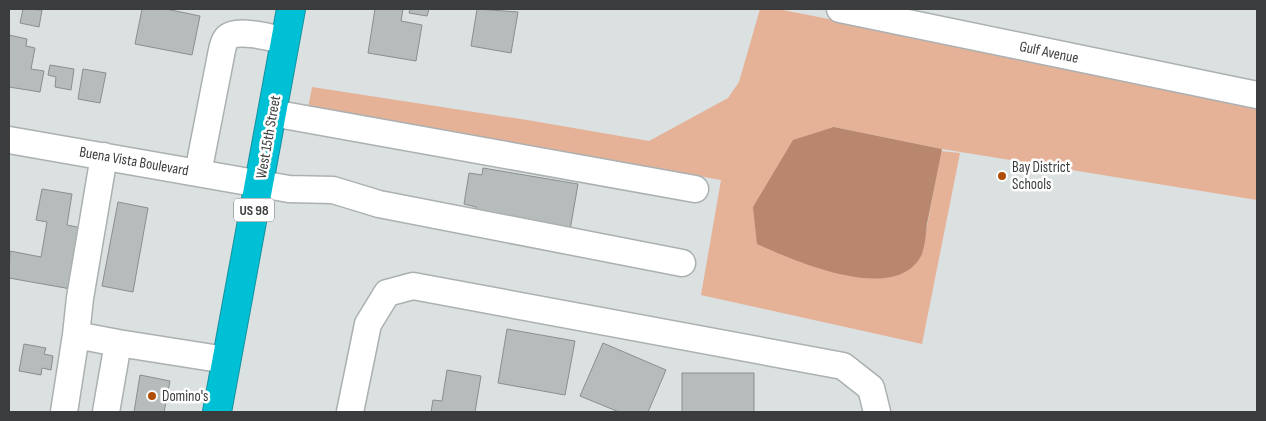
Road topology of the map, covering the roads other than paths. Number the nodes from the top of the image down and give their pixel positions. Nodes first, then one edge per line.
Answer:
1 (291, 9) edge
2 (840, 9) edge
3 (286, 41) junction
4 (1257, 95) edge
5 (272, 113) junction
6 (9, 140) edge
7 (104, 156) junction
8 (198, 173) junction
9 (259, 184) junction
10 (695, 189) dead end
11 (682, 263) dead end
12 (76, 335) junction
13 (118, 343) junction
14 (226, 360) junction
15 (64, 412) edge
16 (106, 412) edge
17 (217, 412) edge
18 (350, 412) edge
19 (877, 412) edge

1 - 3 highway, West 15th Street / US 98
2 - 4 street, Gulf Avenue
3 - 5 highway, West 15th Street / US 98
3 - 8 street
5 - 9 highway, West 15th Street / US 98
5 - 10 street
6 - 7 street, Buena Vista Boulevard
7 - 8 street, Buena Vista Boulevard
7 - 12 street
8 - 9 street, Buena Vista Boulevard
9 - 11 street, Buena Vista Boulevard
9 - 14 highway, West 15th Street / US 98
12 - 13 street
12 - 15 street
13 - 14 street
13 - 16 street
14 - 17 highway, West 15th Street / US 98
18 - 19 street

